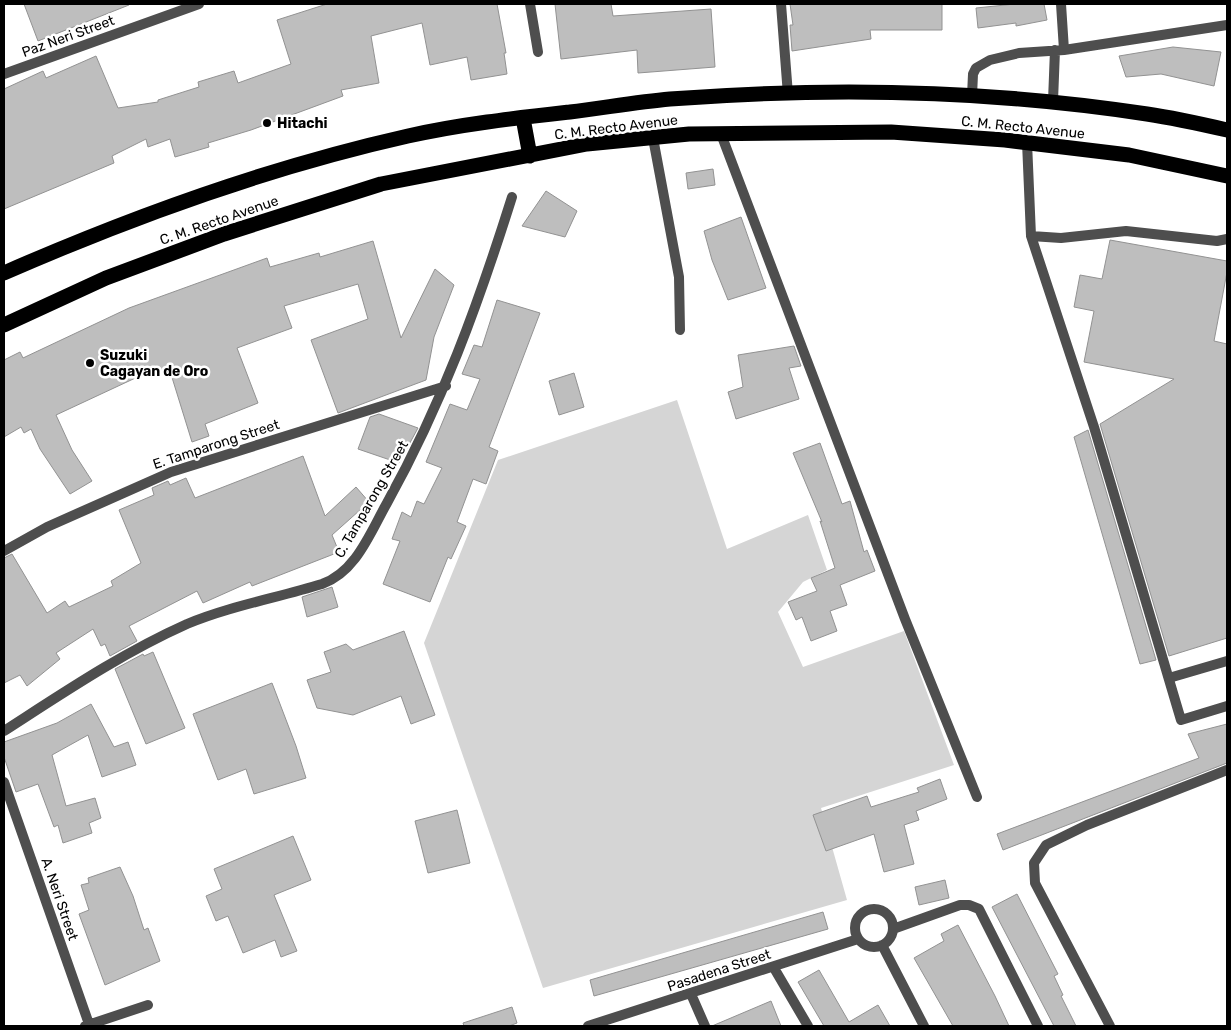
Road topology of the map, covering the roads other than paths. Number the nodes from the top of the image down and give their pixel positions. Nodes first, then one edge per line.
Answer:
1 (199, 4) edge
2 (530, 4) edge
3 (781, 4) edge
4 (1061, 4) edge
5 (1227, 25) edge
6 (1060, 50) junction
7 (538, 52) dead end
8 (4, 74) edge
9 (788, 95) junction
10 (972, 96) junction
11 (1053, 102) junction
12 (523, 118) junction
13 (1227, 130) edge
14 (721, 134) junction
15 (652, 138) junction
16 (1026, 142) junction
17 (530, 156) junction
18 (1227, 176) edge
19 (512, 197) dead end
20 (1031, 236) junction
21 (1227, 240) edge
22 (4, 273) edge
23 (4, 325) edge
24 (680, 330) dead end
25 (446, 386) junction
26 (4, 551) edge
27 (1227, 661) edge
28 (1169, 678) junction
29 (1227, 706) edge
30 (4, 732) edge
31 (1227, 770) edge
32 (4, 782) edge
33 (977, 797) dead end
34 (893, 929) junction
35 (858, 938) junction
36 (882, 945) junction
37 (774, 968) junction
38 (691, 994) junction
39 (148, 1005) dead end
40 (87, 1025) edge
41 (588, 1026) edge
42 (705, 1026) edge
43 (808, 1026) edge
44 (924, 1026) edge
45 (1038, 1026) edge
46 (1110, 1026) edge

1 - 8 street, Paz Neri Street
2 - 7 street
3 - 9 street
4 - 6 street
5 - 6 street
6 - 10 street
6 - 11 street
9 - 10 highway, C. M. Recto Avenue
9 - 12 highway, C. M. Recto Avenue
10 - 11 highway, C. M. Recto Avenue
11 - 13 highway, C. M. Recto Avenue
12 - 17 highway
12 - 22 highway, C. M. Recto Avenue
14 - 15 highway, C. M. Recto Avenue
14 - 16 highway, C. M. Recto Avenue
14 - 33 street
15 - 17 highway, C. M. Recto Avenue
15 - 24 street
16 - 18 highway, C. M. Recto Avenue
16 - 20 street
17 - 23 highway, C. M. Recto Avenue
19 - 25 street, C. Tamparong Street
20 - 21 street
20 - 28 street
25 - 26 street, E. Tamparong Street
25 - 30 street, C. Tamparong Street
27 - 28 street
28 - 29 street
31 - 46 street
32 - 40 street, A. Neri Street
34 - 35 street
34 - 36 street
34 - 45 street
35 - 36 street
35 - 37 street, Pasadena Street
36 - 44 street
37 - 38 street, Pasadena Street
37 - 43 street
38 - 41 street, Pasadena Street
38 - 42 street
39 - 40 street

